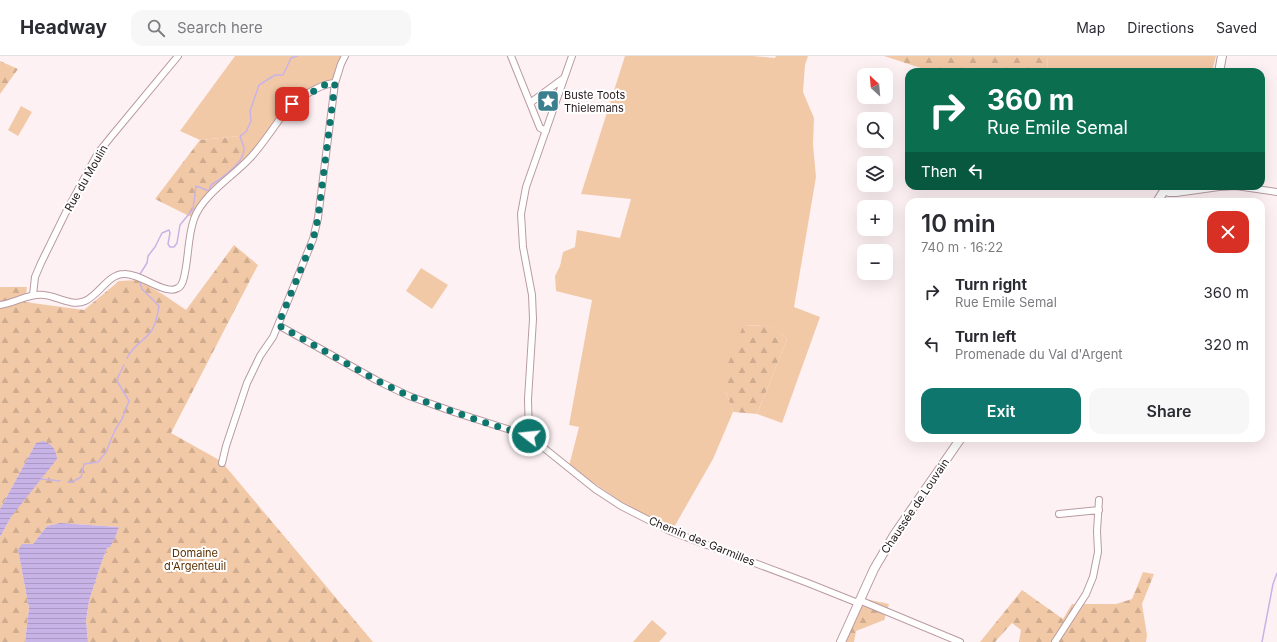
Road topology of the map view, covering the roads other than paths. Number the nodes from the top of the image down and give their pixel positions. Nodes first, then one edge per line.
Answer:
1 (178, 56) edge
2 (344, 56) edge
3 (511, 56) edge
4 (572, 56) edge
5 (1222, 56) edge
6 (1220, 68) edge
7 (564, 77) junction
8 (335, 83) junction
9 (530, 104) junction
10 (546, 131) junction
11 (1167, 190) edge
12 (1198, 190) edge
13 (1263, 190) edge
14 (1277, 192) edge
15 (33, 295) junction
16 (0, 305) edge
17 (278, 325) junction
18 (529, 436) junction
19 (958, 442) edge
20 (222, 463) dead end
21 (1099, 500) dead end
22 (1099, 510) junction
23 (1059, 514) dead end
24 (859, 602) junction
25 (841, 642) edge
26 (960, 642) edge
27 (1055, 642) edge

1 - 15 street, Rue du Moulin
2 - 8 street
3 - 9 street
4 - 7 street
5 - 6 main road
7 - 9 street
7 - 10 street
8 - 15 street
8 - 17 street
9 - 10 street
10 - 18 street
11 - 12 street
13 - 14 street
15 - 16 street
17 - 18 street, Chemin des Garmilles
17 - 20 street
18 - 24 street, Chemin des Garmilles
19 - 24 main road, Chaussée de Louvain
21 - 22 street
22 - 23 street
22 - 27 street
24 - 25 main road, Chaussée de Louvain
24 - 26 street, Chemin des Garmilles

